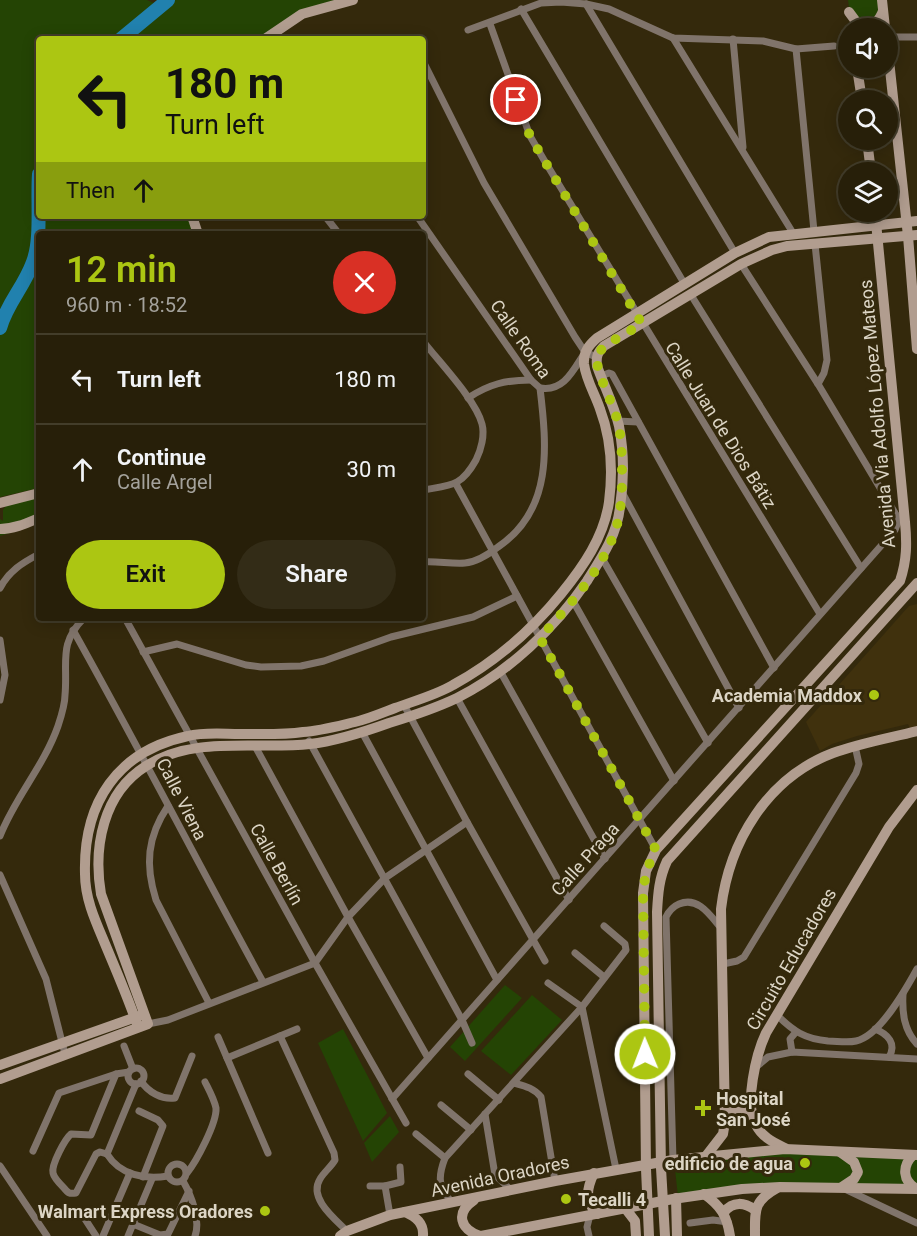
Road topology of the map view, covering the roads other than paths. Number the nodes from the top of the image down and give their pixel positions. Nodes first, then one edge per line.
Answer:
1 (353, 0) edge
2 (848, 0) edge
3 (586, 4) junction
4 (883, 5) edge
5 (521, 9) junction
6 (849, 12) junction
7 (850, 18) edge
8 (490, 24) junction
9 (468, 30) dead end
10 (269, 36) edge
11 (898, 37) edge
12 (917, 37) edge
13 (673, 38) junction
14 (733, 39) junction
15 (834, 46) dead end
16 (796, 49) junction
17 (426, 74) edge
18 (892, 78) edge
19 (743, 151) junction
20 (327, 219) edge
21 (419, 219) edge
22 (912, 221) edge
23 (876, 222) edge
24 (876, 225) junction
25 (337, 231) edge
26 (814, 231) junction
27 (793, 233) junction
28 (913, 236) edge
29 (878, 239) junction
30 (815, 244) junction
31 (735, 253) junction
32 (741, 264) junction
33 (684, 283) junction
34 (691, 295) junction
35 (635, 313) junction
36 (642, 324) junction
37 (426, 345) edge
38 (917, 350) edge
39 (585, 352) junction
40 (596, 357) junction
41 (601, 376) junction
42 (531, 380) junction
43 (818, 384) junction
44 (540, 388) junction
45 (468, 398) junction
46 (617, 421) junction
47 (638, 422) junction
48 (610, 482) junction
49 (456, 484) junction
50 (426, 489) edge
51 (622, 492) junction
52 (36, 494) edge
53 (2, 505) edge
54 (36, 519) edge
55 (900, 524) junction
56 (2, 526) edge
57 (492, 552) junction
58 (36, 556) edge
59 (602, 558) junction
60 (426, 562) edge
61 (861, 568) junction
62 (917, 583) edge
63 (0, 588) edge
64 (517, 596) junction
65 (573, 601) junction
66 (820, 614) junction
67 (82, 621) edge
68 (127, 621) edge
69 (533, 626) junction
70 (74, 630) junction
71 (540, 638) junction
72 (0, 640) edge
73 (143, 652) junction
74 (774, 668) junction
75 (500, 671) junction
76 (457, 698) junction
77 (0, 700) edge
78 (404, 705) junction
79 (739, 708) junction
80 (410, 716) junction
81 (917, 731) edge
82 (304, 732) junction
83 (362, 732) junction
84 (189, 735) junction
85 (708, 742) junction
86 (311, 744) junction
87 (255, 746) junction
88 (855, 746) junction
89 (196, 748) junction
90 (142, 753) junction
91 (147, 765) junction
92 (674, 781) junction
93 (917, 790) edge
94 (168, 806) junction
95 (640, 820) junction
96 (467, 822) junction
97 (0, 836) edge
98 (427, 848) junction
99 (656, 850) junction
100 (605, 859) junction
101 (0, 875) edge
102 (385, 878) junction
103 (568, 900) junction
104 (348, 917) junction
105 (604, 926) dead end
106 (721, 928) junction
107 (532, 940) junction
108 (575, 953) dead end
109 (545, 961) dead end
110 (315, 963) junction
111 (723, 964) junction
112 (917, 969) edge
113 (604, 977) junction
114 (497, 980) junction
115 (263, 982) junction
116 (548, 983) dead end
117 (903, 994) junction
118 (209, 1003) junction
119 (582, 1007) junction
120 (777, 1015) junction
121 (462, 1020) junction
122 (141, 1021) junction
123 (297, 1029) dead end
124 (875, 1029) junction
125 (796, 1032) junction
126 (280, 1036) junction
127 (218, 1037) dead end
128 (62, 1042) junction
129 (471, 1043) dead end
130 (917, 1044) edge
131 (124, 1046) dead end
132 (792, 1052) junction
133 (64, 1054) junction
134 (192, 1056) dead end
135 (889, 1057) junction
136 (227, 1058) junction
137 (428, 1058) junction
138 (917, 1059) edge
139 (0, 1065) edge
140 (754, 1069) junction
141 (131, 1070) junction
142 (116, 1074) junction
143 (468, 1074) dead end
144 (0, 1079) edge
145 (139, 1082) junction
146 (205, 1082) dead end
147 (514, 1083) junction
148 (392, 1098) junction
149 (499, 1100) junction
150 (441, 1105) dead end
151 (751, 1107) junction
152 (727, 1109) junction
153 (139, 1111) dead end
154 (485, 1114) junction
155 (406, 1123) dead end
156 (471, 1130) junction
157 (416, 1134) dead end
158 (785, 1149) junction
159 (33, 1151) dead end
160 (836, 1151) junction
161 (268, 1153) dead end
162 (107, 1154) junction
163 (915, 1155) edge
164 (706, 1156) junction
165 (445, 1158) junction
166 (672, 1160) junction
167 (0, 1166) edge
168 (400, 1167) dead end
169 (616, 1169) junction
170 (130, 1173) junction
171 (187, 1173) junction
172 (594, 1173) junction
173 (168, 1176) junction
174 (143, 1177) junction
175 (152, 1179) junction
176 (183, 1181) junction
177 (555, 1181) junction
178 (370, 1186) dead end
179 (385, 1186) junction
180 (780, 1186) junction
181 (842, 1187) junction
182 (917, 1189) edge
183 (511, 1190) junction
184 (189, 1191) junction
185 (704, 1194) junction
186 (476, 1198) junction
187 (674, 1199) junction
188 (452, 1203) junction
189 (625, 1209) junction
190 (755, 1210) junction
191 (405, 1212) junction
192 (593, 1214) junction
193 (390, 1215) junction
194 (726, 1217) junction
195 (84, 1219) dead end
196 (690, 1223) dead end
197 (917, 1223) edge
198 (133, 1224) junction
199 (516, 1233) edge
200 (343, 1234) edge
201 (47, 1236) edge
202 (96, 1236) edge
203 (103, 1236) edge
204 (128, 1236) edge
205 (195, 1236) edge
206 (423, 1236) edge
207 (480, 1236) edge
208 (589, 1236) edge
209 (636, 1236) edge
210 (649, 1236) edge
211 (664, 1236) edge
212 (677, 1236) edge
213 (730, 1236) edge
214 (755, 1236) edge

1 - 10 main road
2 - 6 main road
3 - 5 street
3 - 13 street
3 - 31 street
4 - 6 main road
5 - 8 street
5 - 33 street
6 - 7 main road
8 - 9 street
8 - 35 street, Calle Juan de Dios Bátiz
11 - 12 street
13 - 14 street
13 - 19 street
14 - 16 street
14 - 19 street
15 - 16 street
16 - 26 street
17 - 39 street
18 - 22 main road
19 - 27 street
20 - 25 street
21 - 42 street, Calle Roma
22 - 24 main road
22 - 28 main road
23 - 24 main road, Avenida Via Adolfo López Mateos
24 - 26 main road
24 - 29 main road, Avenida Via Adolfo López Mateos
26 - 27 main road
27 - 31 main road
28 - 29 main road
28 - 38 main road
29 - 30 main road
29 - 55 main road, Avenida Via Adolfo López Mateos
30 - 32 main road
30 - 43 street
31 - 33 main road
32 - 34 main road
32 - 43 street
33 - 35 main road
34 - 36 main road
34 - 61 street
35 - 36 street, Calle Juan de Dios Bátiz
35 - 39 main road
36 - 40 main road
36 - 66 street, Calle Juan de Dios Bátiz
37 - 45 street
39 - 40 street
39 - 44 street
39 - 48 main road
40 - 41 main road
41 - 46 main road
41 - 47 street
42 - 44 street, Calle Roma
42 - 45 street
43 - 55 street
44 - 57 street, Calle Roma
45 - 49 street
46 - 47 street
46 - 51 main road
47 - 74 street
48 - 51 street
48 - 69 main road
49 - 50 street
49 - 57 street
51 - 59 main road
51 - 79 street
52 - 53 main road
54 - 56 main road
55 - 61 street, Calle Praga
55 - 99 main road, Avenida Via Adolfo López Mateos
57 - 60 street, Calle Roma
57 - 64 street
58 - 63 street
59 - 65 main road
59 - 85 street
61 - 66 street, Calle Praga
62 - 211 main road
64 - 69 street
64 - 73 street
65 - 71 main road
65 - 92 street
66 - 74 street, Calle Praga
67 - 70 street
68 - 73 street, Calle Berlín
69 - 71 street
69 - 78 main road
70 - 90 street, Calle Viena
70 - 97 street
71 - 75 main road
71 - 95 street
72 - 77 street
73 - 84 street, Calle Berlín
74 - 79 street, Calle Praga
75 - 76 main road
75 - 100 street
76 - 80 main road
76 - 103 street
78 - 80 street
78 - 82 main road
79 - 85 street, Calle Praga
80 - 83 main road
80 - 96 street
81 - 88 main road
82 - 84 main road
82 - 86 street
83 - 86 main road
83 - 98 street
84 - 89 street, Calle Berlín
84 - 90 main road
85 - 92 street, Calle Praga
86 - 87 main road
86 - 102 street
87 - 89 main road
87 - 104 street
88 - 106 main road
88 - 111 street
89 - 91 main road
89 - 110 street, Calle Berlín
90 - 91 street, Calle Viena
90 - 122 main road
91 - 94 street, Calle Viena
91 - 122 main road
92 - 95 street, Calle Praga
93 - 120 main road, Circuito Educadores
94 - 115 street, Calle Viena
94 - 118 street
95 - 99 street
95 - 100 street, Calle Praga
96 - 98 street
96 - 107 street
98 - 102 street
98 - 114 street
99 - 210 main road, Avenida Via Adolfo López Mateos
100 - 103 street, Calle Praga
101 - 128 street
102 - 104 street
102 - 121 street
103 - 107 street, Calle Praga
104 - 110 street
104 - 137 street
105 - 113 street
106 - 111 main road
106 - 166 street
107 - 109 street
107 - 114 street, Calle Praga
108 - 113 street
110 - 115 street
110 - 148 street, Calle Berlín
111 - 152 main road
112 - 117 street
113 - 119 street
114 - 121 street, Calle Praga
115 - 118 street
116 - 119 street
117 - 124 street
117 - 130 street
118 - 122 street
119 - 147 street
119 - 169 street
120 - 125 street
120 - 140 main road, Circuito Educadores
121 - 129 street
121 - 137 street, Calle Praga
122 - 128 main road
122 - 133 main road
123 - 126 street
124 - 125 street
124 - 135 street
125 - 132 street
126 - 136 street
126 - 200 street
127 - 136 street
128 - 133 street
128 - 139 main road
131 - 141 street
132 - 135 street
132 - 140 street
133 - 144 main road
134 - 145 street
135 - 138 street
136 - 161 street
137 - 148 street, Calle Praga
140 - 151 main road, Circuito Educadores
141 - 142 street
141 - 145 street
141 - 145 street
142 - 159 street
142 - 162 street
143 - 149 street
145 - 162 street
146 - 171 street
147 - 149 street
147 - 177 street
148 - 155 street, Calle Berlín
149 - 154 street
150 - 156 street
151 - 152 main road
151 - 158 main road, Circuito Educadores
152 - 164 main road
153 - 174 street
154 - 156 street
154 - 183 street
156 - 165 street
157 - 165 street
158 - 160 main road
158 - 164 main road
160 - 163 main road
160 - 181 main road
162 - 170 street
163 - 182 main road
164 - 166 main road
165 - 188 street
166 - 169 main road, Avenida Oradores
167 - 201 street
168 - 179 street
169 - 172 main road, Avenida Oradores
170 - 174 street
170 - 203 street
171 - 173 street
171 - 176 street
172 - 177 main road, Avenida Oradores
172 - 192 main road
173 - 175 street
173 - 176 street
174 - 175 street
175 - 198 street
176 - 184 street
177 - 183 main road, Avenida Oradores
178 - 179 street
179 - 193 street
180 - 181 main road
180 - 185 main road
180 - 190 main road
181 - 182 main road
181 - 197 street
183 - 186 main road, Avenida Oradores
184 - 198 street
184 - 205 street
185 - 187 main road
185 - 194 main road
186 - 188 main road, Avenida Oradores
186 - 207 main road
187 - 189 main road
187 - 212 main road
188 - 191 main road, Avenida Oradores
189 - 192 main road
189 - 209 main road
190 - 194 main road
190 - 214 main road
191 - 193 main road, Avenida Oradores
191 - 206 main road
192 - 199 main road
192 - 208 street
193 - 200 main road, Avenida Oradores
194 - 196 street
194 - 213 main road
195 - 202 street
198 - 204 street
199 - 207 main road

